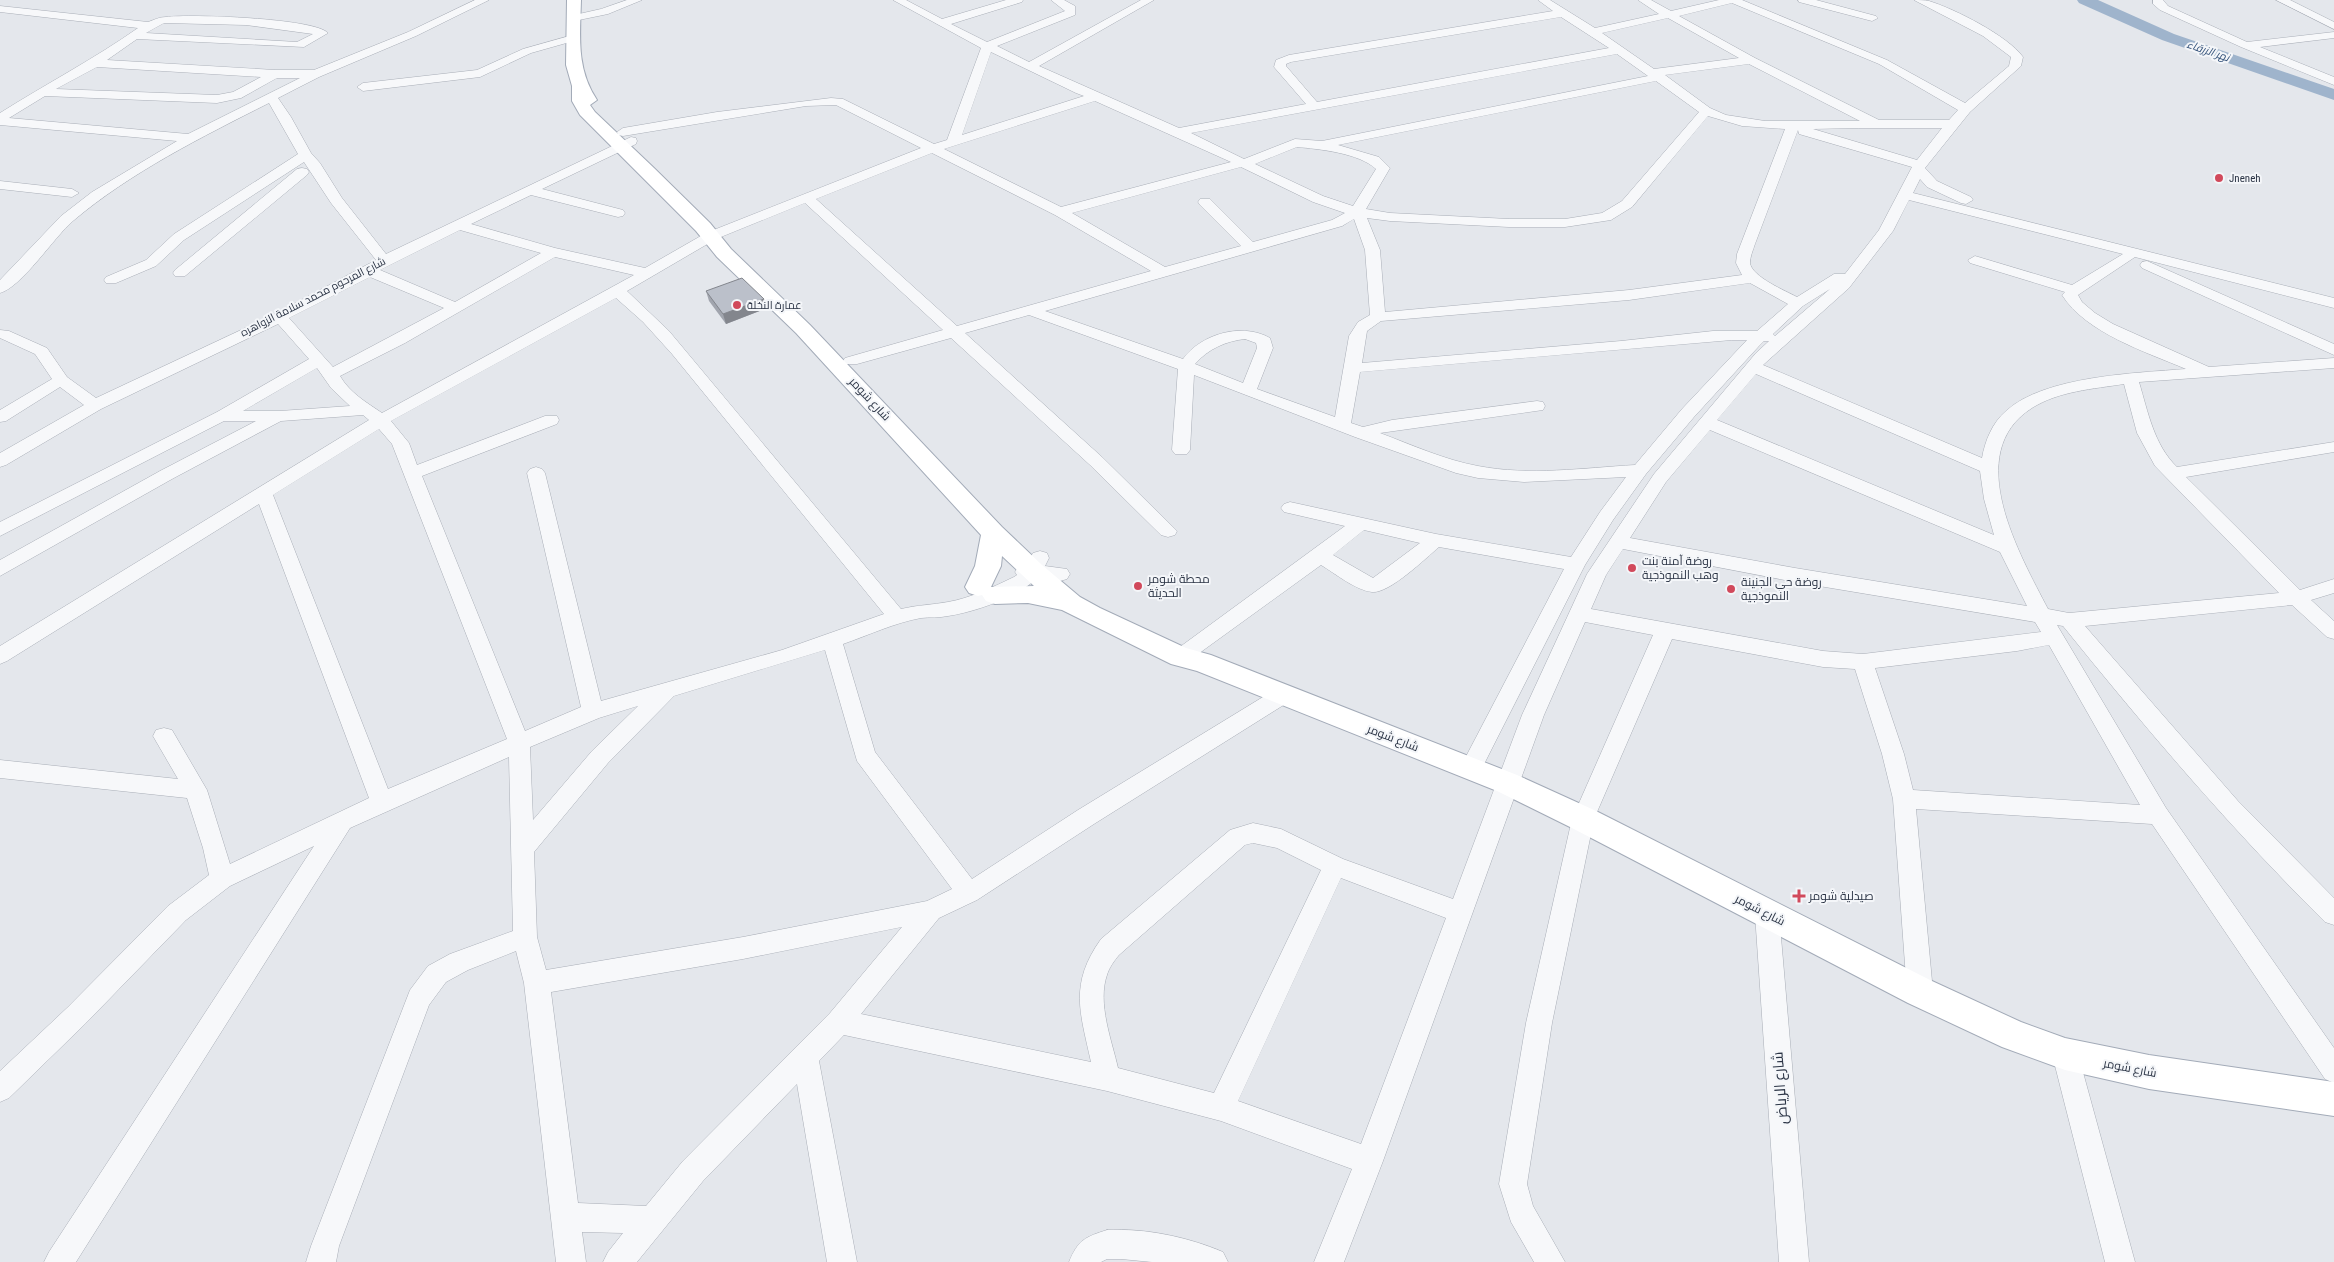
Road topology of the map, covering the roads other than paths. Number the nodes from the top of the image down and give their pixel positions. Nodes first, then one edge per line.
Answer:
1 (484, 0) edge
2 (574, 0) edge
3 (637, 0) edge
4 (898, 0) edge
5 (1018, 0) edge
6 (1056, 0) edge
7 (1149, 0) edge
8 (1543, 0) edge
9 (1643, 0) edge
10 (1733, 0) edge
11 (1764, 0) edge
12 (1803, 0) edge
13 (1919, 0) edge
14 (2158, 0) edge
15 (2281, 0) edge
16 (1748, 6) junction
17 (0, 9) edge
18 (1563, 13) junction
19 (1671, 15) junction
20 (574, 18) junction
21 (1872, 18) dead end
22 (2319, 19) junction
23 (2334, 20) edge
24 (942, 23) junction
25 (149, 26) junction
26 (2334, 26) edge
27 (1593, 32) junction
28 (2334, 35) edge
29 (136, 36) junction
30 (573, 38) junction
31 (987, 46) junction
32 (2245, 46) junction
33 (1619, 50) junction
34 (1751, 60) junction
35 (95, 63) junction
36 (1030, 66) junction
37 (275, 74) junction
38 (316, 74) junction
39 (1657, 75) junction
40 (2334, 81) edge
41 (362, 87) dead end
42 (579, 87) joint
43 (45, 92) junction
44 (1095, 97) junction
45 (272, 98) junction
46 (1314, 106) junction
47 (1966, 109) junction
48 (1706, 112) junction
49 (0, 119) edge
50 (1877, 124) junction
51 (1952, 124) junction
52 (1793, 126) junction
53 (1178, 132) junction
54 (190, 138) junction
55 (624, 140) junction
56 (953, 140) junction
57 (1322, 145) junction
58 (933, 147) junction
59 (305, 155) junction
60 (1242, 163) junction
61 (315, 166) junction
62 (1919, 167) junction
63 (0, 185) edge
64 (529, 190) junction
65 (1907, 192) junction
66 (72, 193) dead end
67 (806, 197) junction
68 (1205, 202) dead end
69 (1060, 212) junction
70 (1358, 212) junction
71 (1895, 212) junction
72 (1986, 212) junction
73 (618, 213) dead end
74 (459, 225) junction
75 (715, 234) junction
76 (1251, 248) junction
77 (2126, 250) junction
78 (552, 252) junction
79 (1975, 260) dead end
80 (384, 261) junction
81 (1859, 266) junction
82 (369, 271) junction
83 (1162, 272) junction
84 (180, 273) dead end
85 (646, 273) junction
86 (1752, 278) junction
87 (111, 280) dead end
88 (0, 288) edge
89 (2074, 290) junction
90 (617, 291) junction
91 (2334, 297) edge
92 (1798, 304) junction
93 (2334, 304) edge
94 (454, 308) junction
95 (1028, 310) junction
96 (280, 317) junction
97 (1378, 317) junction
98 (954, 333) junction
99 (3, 334) dead end
100 (1760, 336) junction
101 (1780, 339) junction
102 (2334, 350) edge
103 (318, 361) junction
104 (851, 361) junction
105 (2334, 363) edge
106 (1186, 366) junction
107 (1753, 367) junction
108 (1352, 368) junction
109 (2205, 371) junction
110 (331, 374) junction
111 (2130, 378) junction
112 (61, 380) junction
113 (1248, 391) junction
114 (95, 405) junction
115 (1538, 406) dead end
116 (374, 415) junction
117 (222, 416) junction
118 (280, 416) junction
119 (0, 417) edge
120 (551, 420) dead end
121 (1706, 422) junction
122 (1342, 425) junction
123 (1361, 432) junction
124 (2334, 447) edge
125 (1181, 450) dead end
126 (0, 461) edge
127 (1989, 468) junction
128 (1640, 470) junction
129 (412, 473) junction
130 (536, 473) dead end
131 (2171, 474) junction
132 (264, 494) junction
133 (1290, 508) dead end
134 (1360, 524) junction
135 (0, 530) edge
136 (1168, 531) dead end
137 (993, 533) junction
138 (1436, 540) junction
139 (1618, 542) junction
140 (2007, 548) junction
141 (1320, 556) junction
142 (1036, 564) junction
143 (1576, 565) junction
144 (0, 569) edge
145 (2334, 586) edge
146 (987, 591) junction
147 (2296, 598) junction
148 (1071, 604) junction
149 (1578, 614) junction
150 (2042, 616) junction
151 (897, 617) junction
152 (2069, 620) junction
153 (1665, 632) junction
154 (2334, 632) edge
155 (2055, 637) junction
156 (832, 639) junction
157 (0, 656) edge
158 (1190, 657) junction
159 (1862, 662) junction
160 (667, 692) junction
161 (1283, 695) junction
162 (594, 711) junction
163 (164, 736) dead end
164 (519, 742) junction
165 (1471, 768) junction
166 (0, 769) edge
167 (1507, 783) junction
168 (196, 790) junction
169 (1904, 799) junction
170 (382, 802) junction
171 (2158, 815) junction
172 (1583, 819) junction
173 (342, 820) junction
174 (523, 848) junction
175 (1335, 866) junction
176 (222, 879) junction
177 (969, 893) junction
178 (930, 911) junction
179 (1461, 913) junction
180 (1767, 914) junction
181 (2334, 914) edge
182 (525, 937) junction
183 (537, 983) junction
184 (1920, 992) junction
185 (839, 1022) junction
186 (2065, 1054) junction
187 (805, 1056) junction
188 (2334, 1070) edge
189 (1107, 1078) junction
190 (0, 1089) edge
191 (2334, 1099) edge
192 (1221, 1108) junction
193 (1369, 1161) junction
194 (565, 1217) junction
195 (652, 1220) junction
196 (59, 1262) edge
197 (321, 1262) edge
198 (571, 1262) edge
199 (618, 1262) edge
200 (842, 1262) edge
201 (1084, 1262) edge
202 (1213, 1262) edge
203 (1329, 1262) edge
204 (1550, 1262) edge
205 (1794, 1262) edge
206 (2120, 1262) edge

1 - 38 street
2 - 20 main road, شارع شومر
3 - 20 street
4 - 24 street
5 - 24 street
6 - 31 street
7 - 36 street
8 - 18 street
9 - 19 street
10 - 16 street
10 - 19 street
11 - 16 street
12 - 21 street
13 - 47 street
14 - 32 street
15 - 22 street
16 - 47 street
17 - 25 street
18 - 27 street
18 - 46 street
19 - 27 street
19 - 34 street
20 - 30 main road, شارع شومر
22 - 23 street
22 - 26 street
24 - 31 street
25 - 29 street
25 - 29 street
27 - 33 street
28 - 32 street
29 - 35 street
30 - 41 street
30 - 42 main road, شارع شومر
31 - 36 street
31 - 56 street
32 - 40 street
33 - 39 street
33 - 46 street
34 - 39 street
34 - 50 street
35 - 37 street
35 - 43 street
36 - 44 street
37 - 38 street
37 - 43 street
38 - 45 street
39 - 48 street
39 - 57 street
42 - 55 main road, شارع شومر
43 - 49 street
44 - 53 street
44 - 56 street
45 - 54 street
45 - 59 street
46 - 53 street
47 - 51 street
48 - 52 street
48 - 70 street
49 - 54 street
50 - 51 street
50 - 52 street
51 - 62 street
52 - 62 street
52 - 86 street
53 - 60 street
54 - 88 street
55 - 58 street, شارع المرحوم محمد سلامة الزواهره
55 - 64 street, شارع المرحوم محمد سلامة الزواهره
55 - 75 main road, شارع شومر
56 - 58 street
57 - 60 street
57 - 70 street
58 - 67 street
58 - 69 street, شارع المرحوم محمد سلامة الزواهره
59 - 61 street
59 - 87 street
60 - 69 street
60 - 70 street
61 - 80 street
61 - 84 street
62 - 65 street
62 - 72 street
63 - 66 street
64 - 73 street
64 - 74 street, شارع المرحوم محمد سلامة الزواهره
65 - 71 street
65 - 72 street
67 - 75 street
67 - 98 street
68 - 76 street
69 - 83 street, شارع المرحوم محمد سلامة الزواهره
70 - 76 street
70 - 97 street
71 - 72 street
71 - 81 street
72 - 77 street
74 - 78 street
74 - 80 street, شارع المرحوم محمد سلامة الزواهره
75 - 85 street
75 - 104 main road, شارع شومر
75 - 137 main road, شارع شومر
76 - 83 street
77 - 89 street
77 - 91 street
77 - 93 street
77 - 102 street
78 - 85 street
78 - 94 street
79 - 89 street
80 - 82 street, شارع المرحوم محمد سلامة الزواهره
81 - 92 street
81 - 101 street
82 - 94 street
82 - 96 street, شارع المرحوم محمد سلامة الزواهره
83 - 95 street
85 - 90 street
86 - 92 street
86 - 97 street
89 - 109 street
90 - 116 street
90 - 151 street
92 - 100 street
94 - 110 street
95 - 98 street
95 - 106 street
96 - 103 street
96 - 114 street, شارع المرحوم محمد سلامة الزواهره
97 - 108 street
98 - 104 street
98 - 136 street
99 - 112 street
100 - 101 street
100 - 108 street
100 - 128 street
101 - 107 street
103 - 110 street
103 - 117 street
104 - 142 main road, شارع شومر
105 - 109 street
106 - 113 street
106 - 113 street
106 - 125 street
107 - 121 street
107 - 127 street
108 - 122 street
109 - 111 street
110 - 116 street
111 - 127 street
111 - 131 street
112 - 114 street
112 - 119 street
113 - 122 street
114 - 126 street, شارع المرحوم محمد سلامة الزواهره
115 - 123 street
116 - 118 street
116 - 129 street
116 - 132 street
117 - 118 street
117 - 135 street
118 - 144 street
120 - 129 street
121 - 139 street
121 - 140 street
122 - 123 street
123 - 128 street
124 - 131 street
127 - 140 street
128 - 143 street
129 - 164 street
130 - 162 street
131 - 147 street
132 - 157 street
132 - 170 street
133 - 134 street
134 - 138 street
134 - 141 street
137 - 142 main road, شارع شومر
137 - 146 main road
138 - 141 street
138 - 143 street
139 - 149 street
139 - 150 street
140 - 150 street
141 - 158 street
142 - 146 street
142 - 148 main road, شارع شومر
142 - 158 main road, شارع شومر
143 - 165 street
145 - 147 street
146 - 148 main road
146 - 151 street
147 - 152 street
147 - 154 street
148 - 158 main road, شارع شومر
149 - 153 street
149 - 167 street
150 - 152 street
150 - 155 street
151 - 156 street
152 - 181 street
153 - 159 street
153 - 172 street
155 - 159 street
155 - 171 street
156 - 160 street
156 - 177 street
158 - 161 main road, شارع شومر
159 - 169 street
160 - 162 street
160 - 174 street
161 - 165 main road, شارع شومر
161 - 177 street
162 - 164 street
163 - 168 street
164 - 170 street
164 - 174 street
165 - 167 main road, شارع شومر
166 - 168 street
167 - 172 main road, شارع شومر
167 - 179 street
168 - 176 street
169 - 171 street
169 - 184 street
170 - 173 street
171 - 188 street
172 - 180 main road, شارع شومر
172 - 204 street
173 - 176 street
173 - 196 street
174 - 182 street
175 - 179 street
175 - 189 street
175 - 192 street
176 - 190 street
177 - 178 street
178 - 183 street
178 - 185 street
179 - 193 street
180 - 184 main road, شارع شومر
180 - 205 street, شارع الرياض
182 - 183 street
182 - 197 street
183 - 194 street
184 - 186 main road, شارع شومر
185 - 187 street
185 - 189 street
186 - 191 main road, شارع شومر
186 - 206 street
187 - 195 street
187 - 200 street
189 - 192 street
192 - 193 street
193 - 203 street
194 - 195 street
194 - 198 street
195 - 199 street
201 - 202 street

